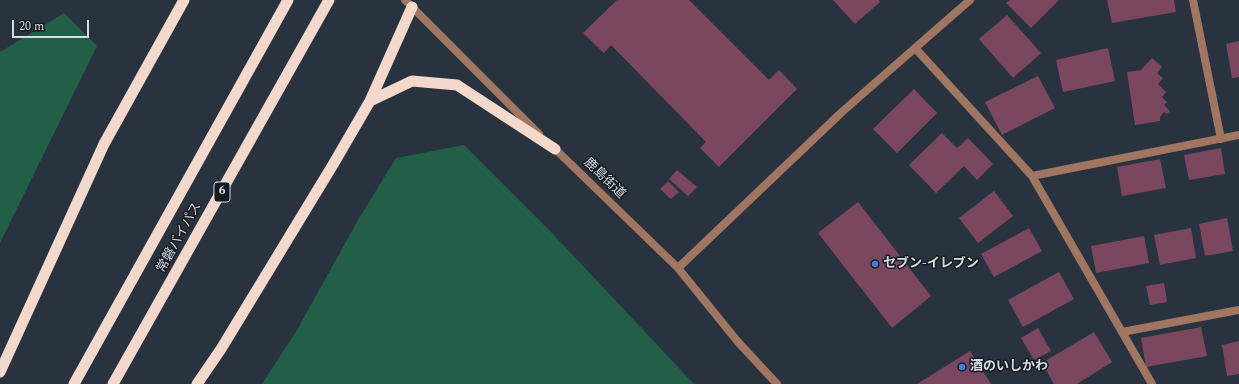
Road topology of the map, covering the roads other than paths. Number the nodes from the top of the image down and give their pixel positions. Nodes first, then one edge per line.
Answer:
1 (184, 0) edge
2 (288, 0) edge
3 (329, 0) edge
4 (970, 0) edge
5 (1193, 0) edge
6 (408, 3) edge
7 (915, 48) junction
8 (370, 101) junction
9 (1239, 135) edge
10 (1221, 138) junction
11 (555, 149) junction
12 (1032, 176) junction
13 (678, 268) junction
14 (1239, 310) edge
15 (1122, 332) junction
16 (0, 372) edge
17 (74, 384) edge
18 (113, 384) edge
19 (197, 384) edge
20 (778, 384) edge
21 (1152, 384) edge

1 - 16 highway
2 - 17 highway, 常磐バイパス
3 - 18 highway, 常磐バイパス / 6
4 - 7 street
5 - 10 street
6 - 8 highway
6 - 11 street, 鹿島街道
7 - 12 street
7 - 13 street
8 - 11 highway
8 - 19 highway
9 - 10 street
10 - 12 street
11 - 13 street, 鹿島街道
12 - 15 street
13 - 20 street, 鹿島街道
14 - 15 street
15 - 21 street

